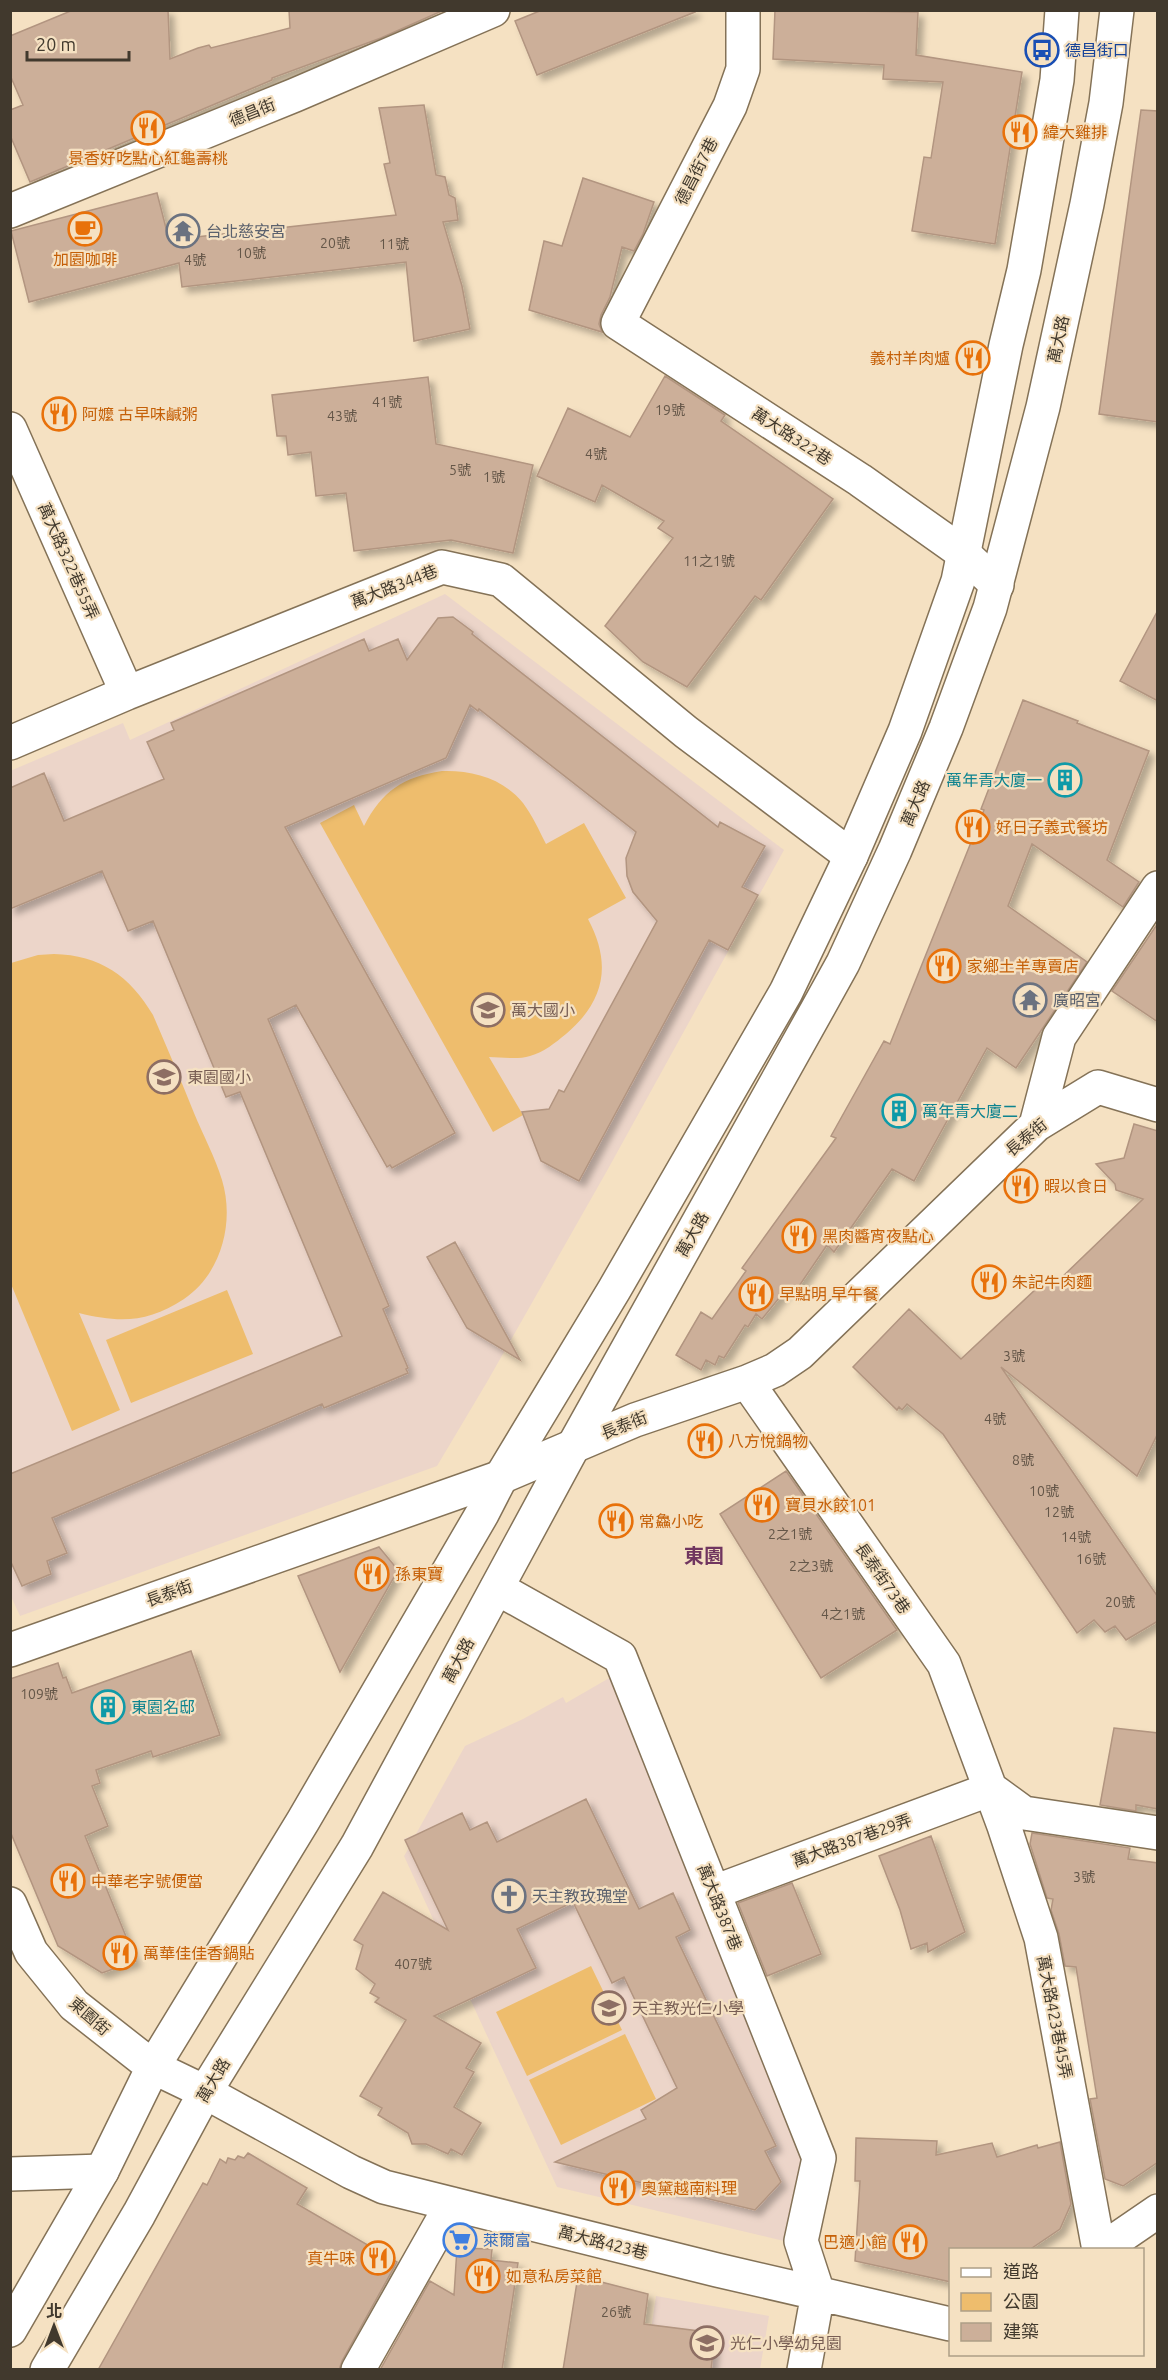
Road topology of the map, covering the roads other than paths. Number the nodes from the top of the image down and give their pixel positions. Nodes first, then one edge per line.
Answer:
1 (493, 10) edge
2 (743, 10) edge
3 (1062, 10) edge
4 (1117, 10) edge
5 (10, 211) edge
6 (618, 323) joint
7 (10, 429) edge
8 (963, 554) junction
9 (997, 585) junction
10 (127, 693) junction
11 (10, 743) edge
12 (852, 856) junction
13 (1158, 888) edge
14 (1158, 1105) edge
15 (1036, 1125) junction
16 (747, 1382) junction
17 (574, 1445) junction
18 (501, 1477) junction
19 (497, 1588) junction
20 (10, 1650) edge
21 (991, 1789) junction
22 (1158, 1833) edge
23 (714, 1892) junction
24 (10, 1904) edge
25 (153, 2067) junction
26 (205, 2092) junction
27 (102, 2171) junction
28 (10, 2174) edge
29 (452, 2204) junction
30 (1158, 2211) edge
31 (1100, 2248) edge
32 (1103, 2248) edge
33 (818, 2293) junction
34 (949, 2324) edge
35 (10, 2330) edge
36 (47, 2370) edge
37 (358, 2370) edge
38 (804, 2370) edge

1 - 5 street, 德昌街
2 - 6 street, 德昌街7巷
3 - 8 street
4 - 9 street, 萬大路
6 - 8 street, 萬大路322巷
7 - 10 street, 萬大路322巷55弄
8 - 9 street, 萬大路322巷
8 - 12 street
9 - 17 street, 萬大路
10 - 11 street, 萬大路344巷
10 - 12 street, 萬大路344巷
12 - 18 street
13 - 15 street
14 - 15 street, 長泰街
15 - 16 street, 長泰街
16 - 17 street, 長泰街
16 - 21 street, 長泰街73巷
17 - 18 street, 長泰街
17 - 19 street, 萬大路
18 - 20 street, 長泰街
18 - 25 street
19 - 23 street, 萬大路387巷
19 - 26 street, 萬大路
21 - 22 street
21 - 23 street, 萬大路387巷29弄
21 - 31 street, 萬大路423巷45弄
23 - 33 street, 萬大路387巷
24 - 25 street, 東園街
25 - 26 street, 東園街
25 - 27 street
26 - 29 street, 萬大路423巷
26 - 36 street, 萬大路
27 - 28 street
27 - 35 street
29 - 33 street, 萬大路423巷
29 - 37 street
30 - 32 street
33 - 34 street, 萬大路423巷
33 - 38 street

